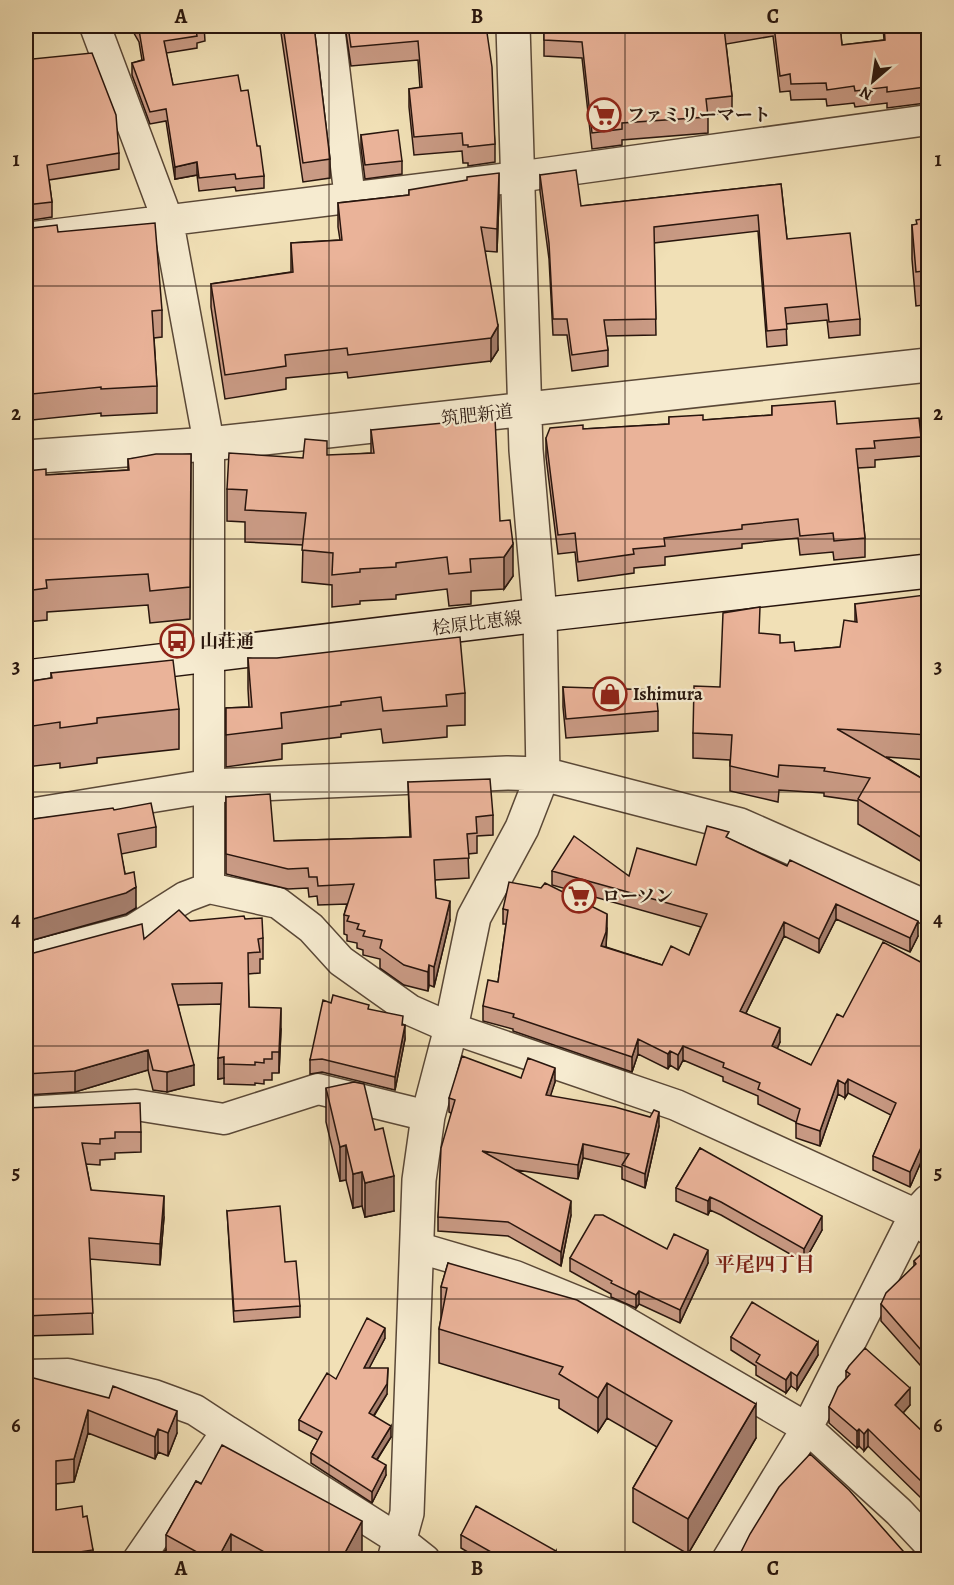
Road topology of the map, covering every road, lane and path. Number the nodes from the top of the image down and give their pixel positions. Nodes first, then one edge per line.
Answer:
1 (95, 26) edge
2 (328, 26) edge
3 (513, 26) edge
4 (928, 120) edge
5 (517, 177) junction
6 (350, 199) junction
7 (168, 221) junction
8 (26, 238) edge
9 (928, 365) edge
10 (527, 409) junction
11 (209, 444) junction
12 (26, 457) edge
13 (928, 571) edge
14 (540, 615) junction
15 (207, 657) junction
16 (26, 677) edge
17 (543, 774) junction
18 (211, 786) junction
19 (26, 816) edge
20 (209, 888) junction
21 (928, 908) edge
22 (26, 958) edge
23 (452, 1028) junction
24 (26, 1112) edge
25 (428, 1116) junction
26 (924, 1214) edge
27 (416, 1247) junction
28 (26, 1375) edge
29 (807, 1428) junction
30 (227, 1431) junction
31 (928, 1543) edge
32 (406, 1553) edge
33 (138, 1560) edge
34 (727, 1560) edge

1 - 7 street
2 - 6 street
3 - 5 street
4 - 5 street
5 - 6 street
5 - 10 street
6 - 7 street
7 - 8 street
7 - 11 street
9 - 10 street, 筑肥新道
10 - 11 street, 筑肥新道
10 - 14 street
11 - 12 street, 筑肥新道
11 - 15 street
13 - 14 street, 桧原比恵線
14 - 15 street, 桧原比恵線
14 - 17 street
15 - 16 street, 桧原比恵線
15 - 18 street
17 - 18 street
17 - 21 street
17 - 23 street
18 - 19 street
18 - 20 street
20 - 22 street
20 - 23 street
23 - 25 street
23 - 26 street
24 - 25 street
25 - 27 street
26 - 29 street
27 - 29 street
27 - 32 street
28 - 30 street
29 - 31 street
29 - 34 street
30 - 32 street
30 - 33 street

